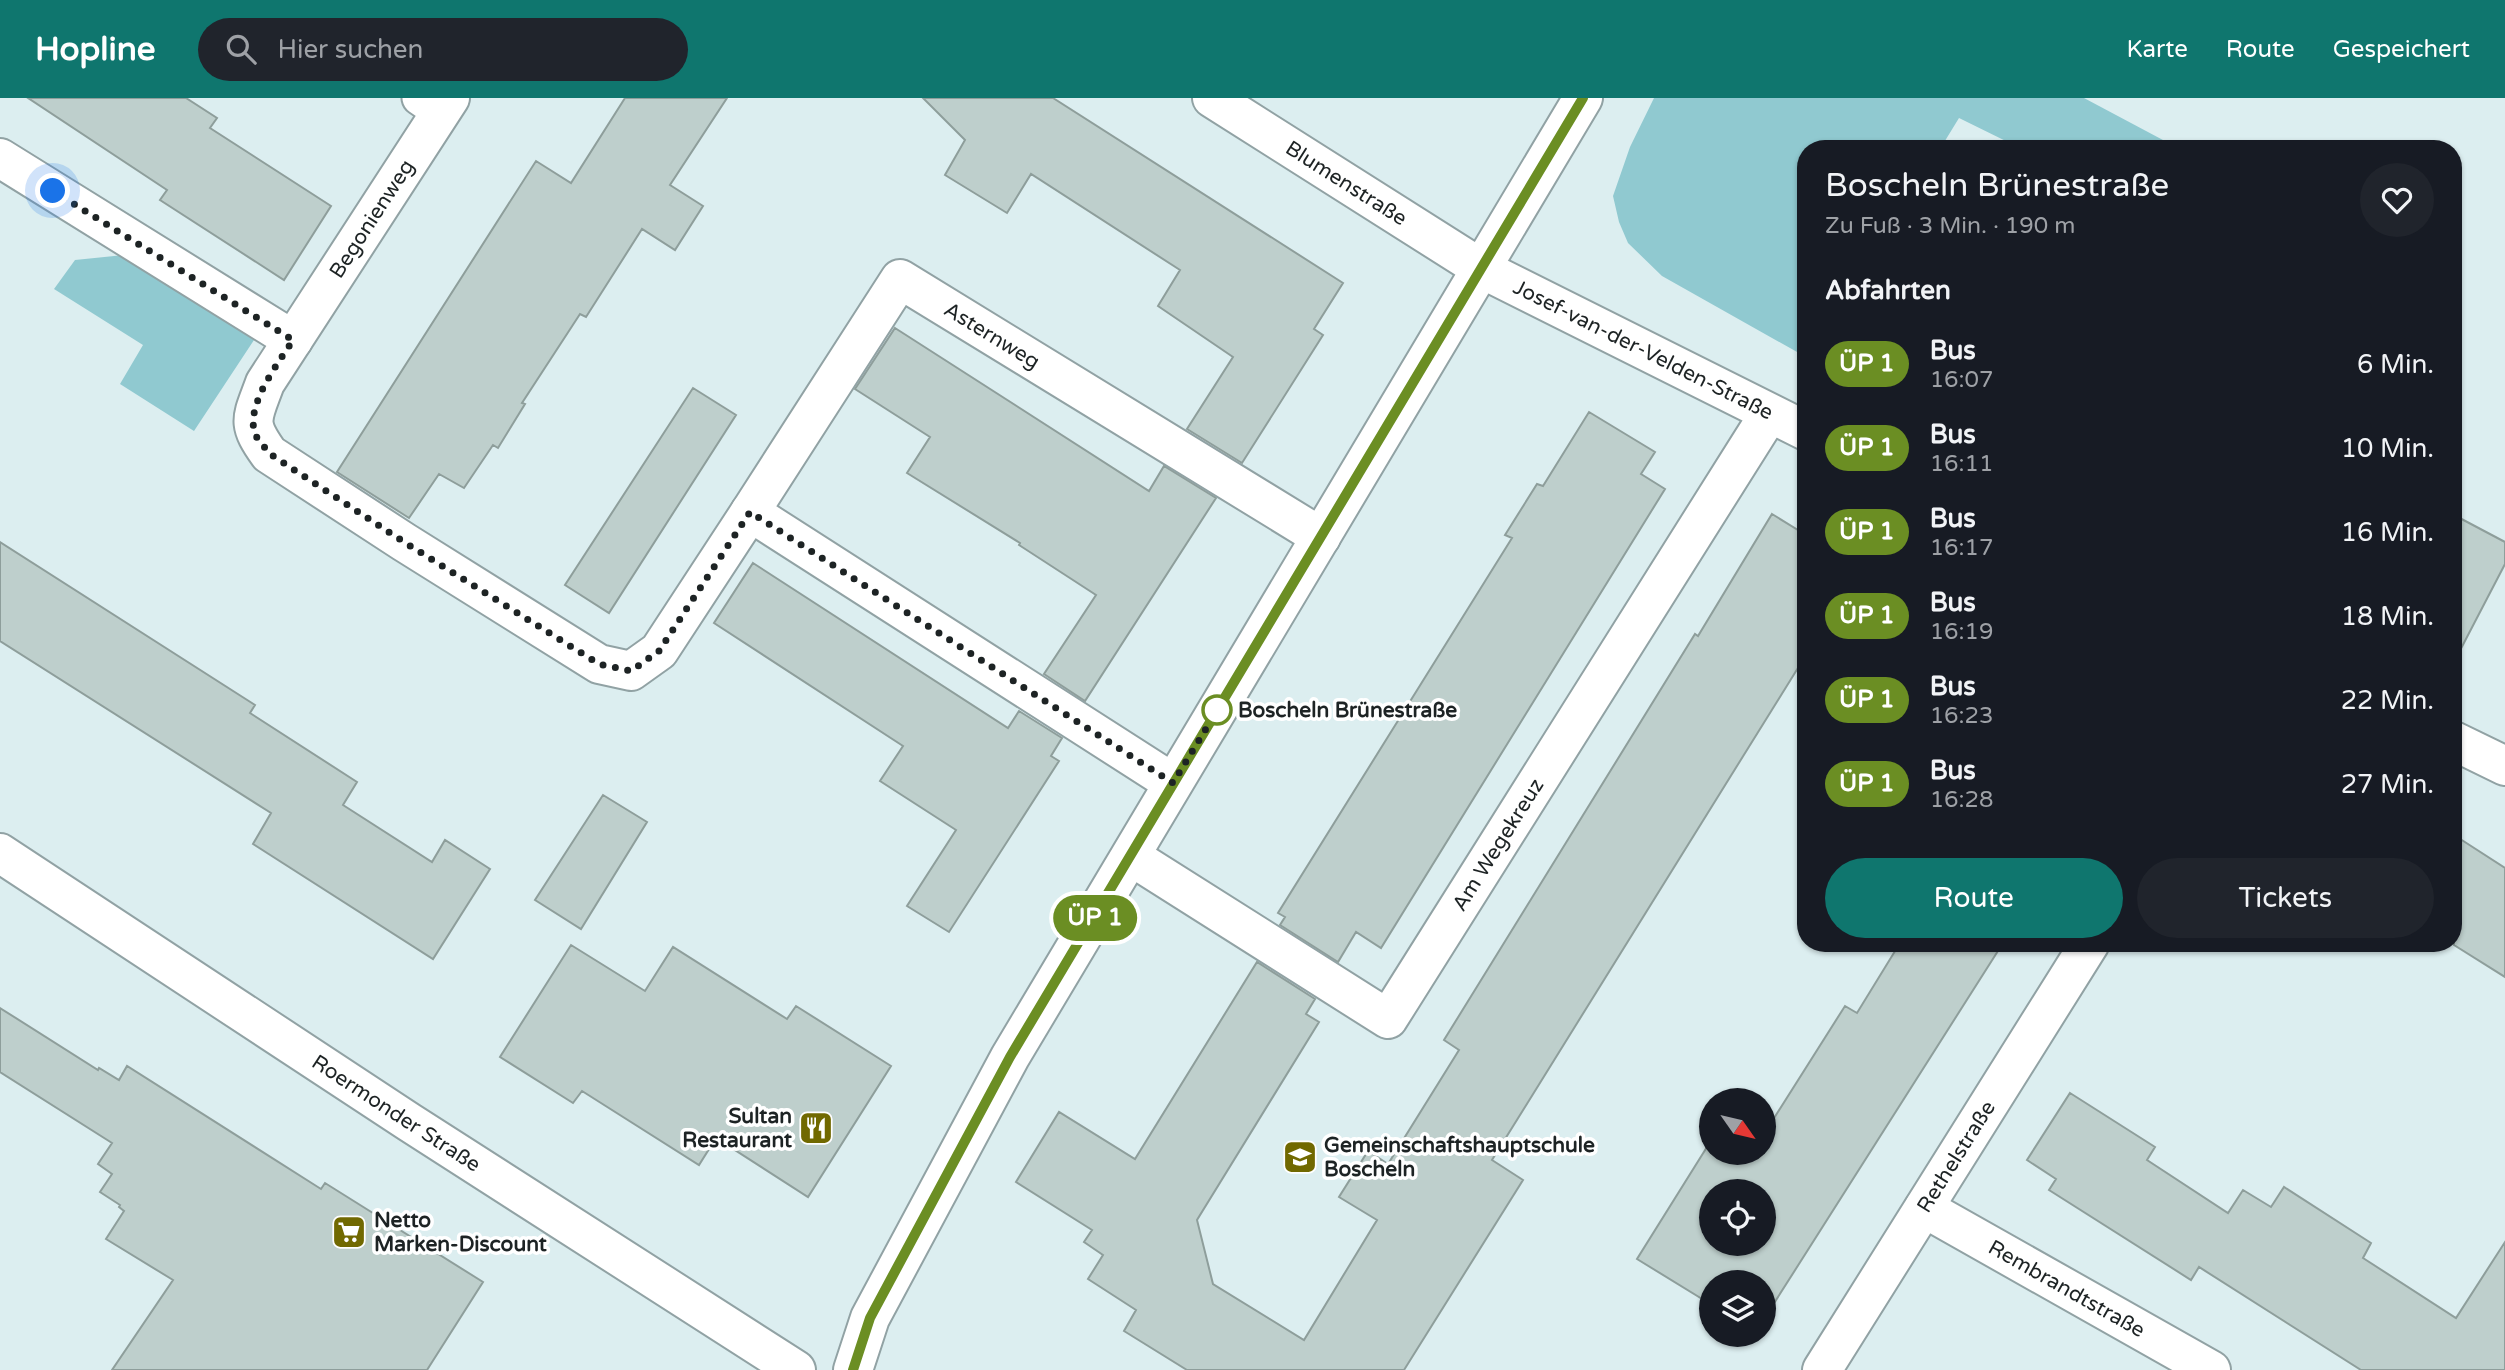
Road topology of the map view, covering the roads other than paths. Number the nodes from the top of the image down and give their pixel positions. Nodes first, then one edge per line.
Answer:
1 (1212, 98) edge
2 (1583, 98) edge
3 (437, 103) edge
4 (0, 158) edge
5 (1482, 269) junction
6 (293, 340) junction
7 (1769, 414) junction
8 (1797, 427) edge
9 (750, 512) junction
10 (1321, 537) junction
11 (2462, 745) edge
12 (2505, 766) edge
13 (1173, 783) junction
14 (0, 853) edge
15 (1132, 857) junction
16 (2084, 952) edge
17 (1924, 1208) junction
18 (796, 1370) edge
19 (853, 1370) edge
20 (1822, 1370) edge
21 (2210, 1370) edge

1 - 5 street, Blumenstraße
2 - 5 street
3 - 6 street, Begonienweg
4 - 6 street
5 - 7 street, Josef-van-der-Velden-Straße
5 - 10 street
6 - 9 street, Begonienweg
7 - 8 street, Josef-van-der-Velden-Straße
7 - 15 street, Am Wegekreuz
9 - 10 street, Asternweg
9 - 13 street
10 - 13 street
11 - 12 street
13 - 15 street
14 - 18 street, Roermonder Straße
15 - 19 street
16 - 17 street, Rethelstraße
17 - 20 street, Rethelstraße
17 - 21 street, Rembrandtstraße

